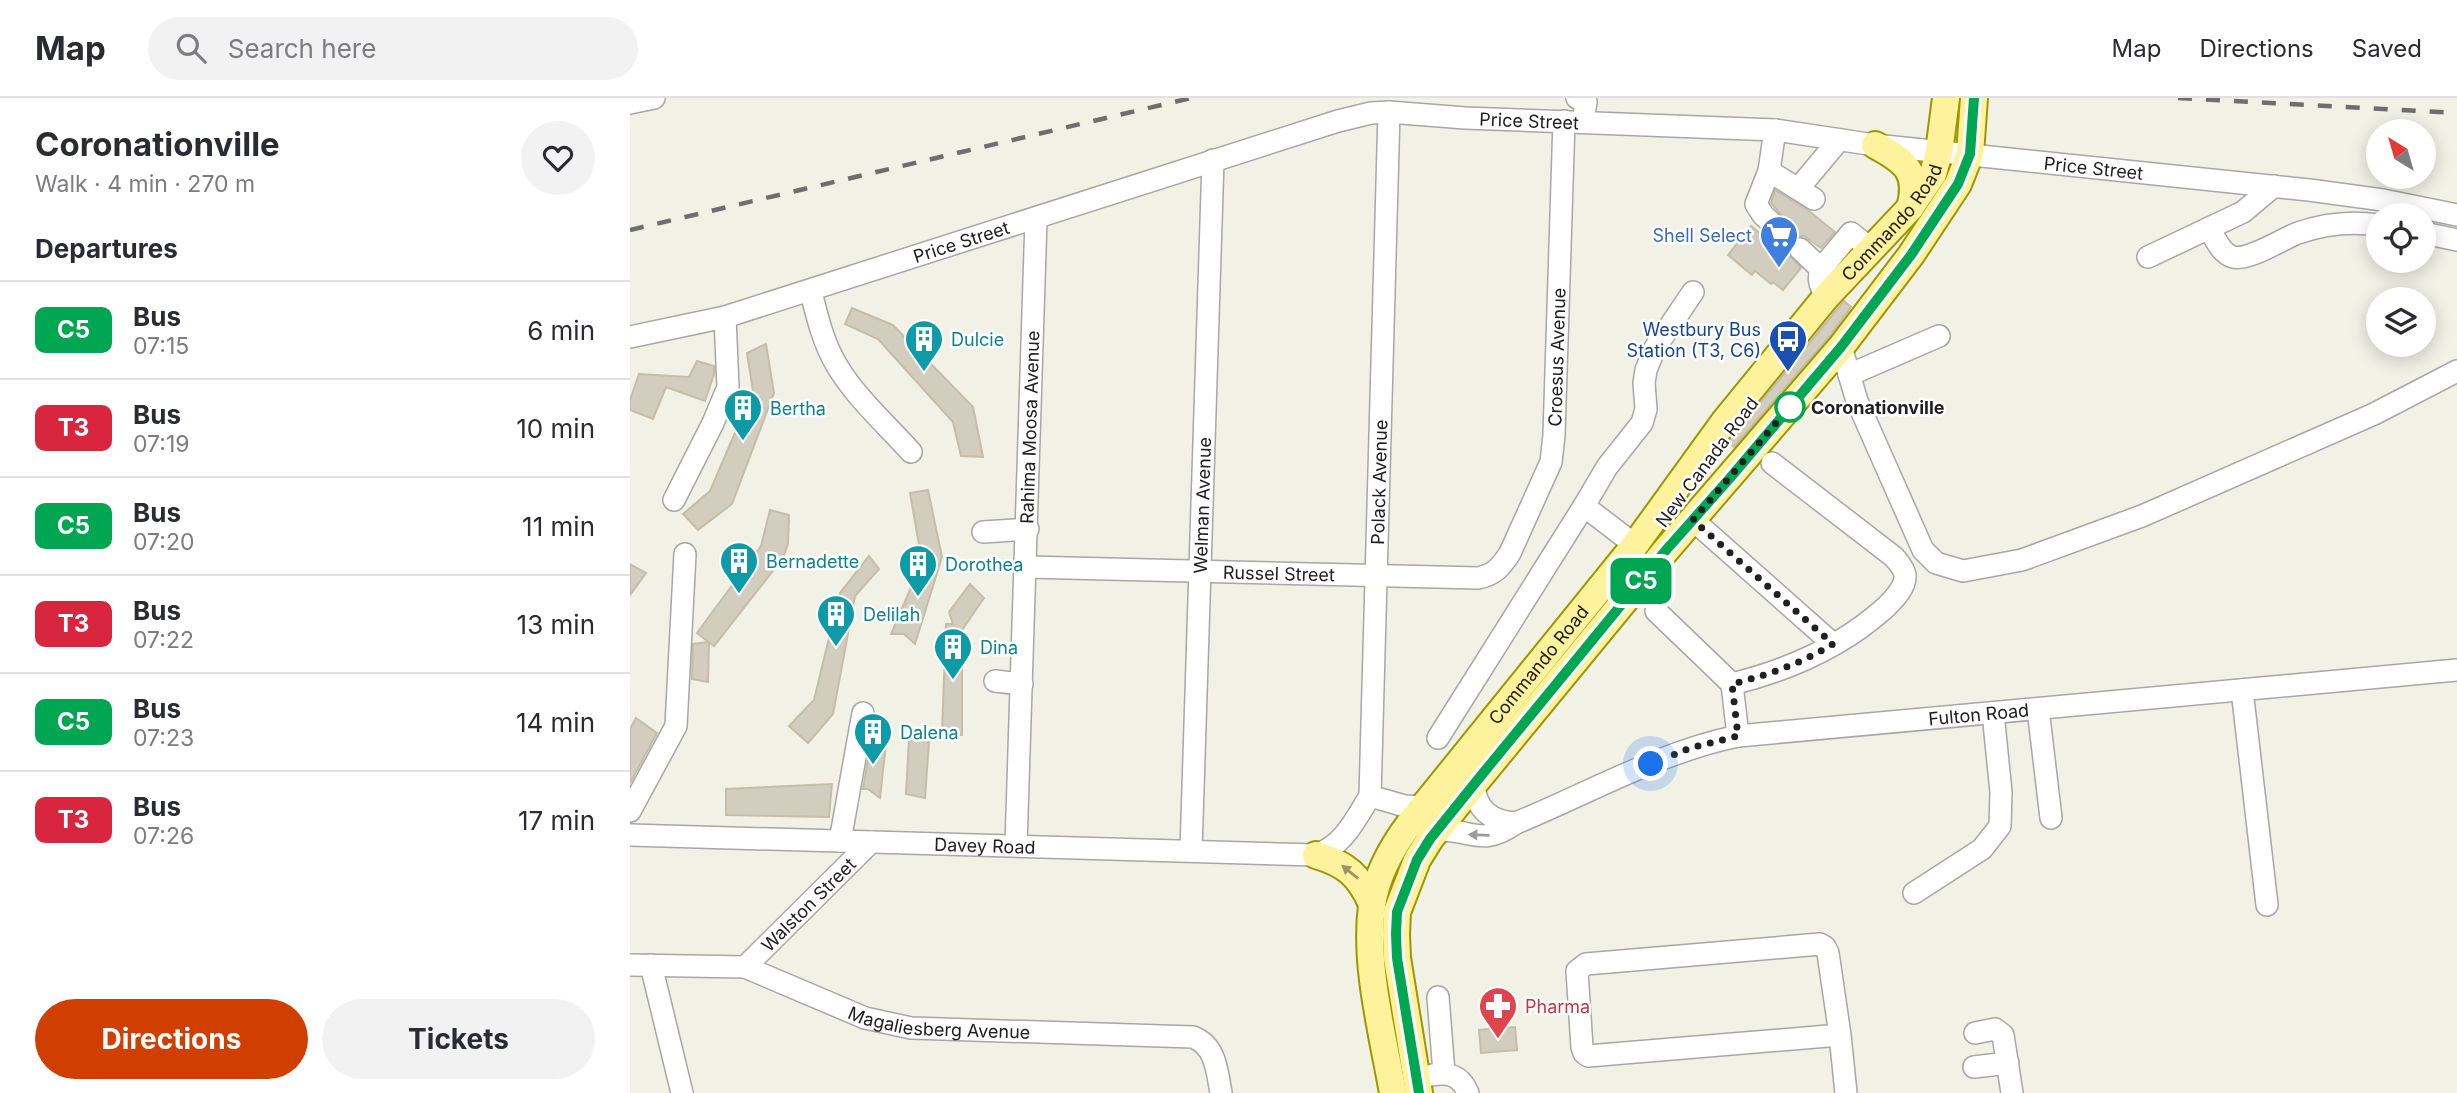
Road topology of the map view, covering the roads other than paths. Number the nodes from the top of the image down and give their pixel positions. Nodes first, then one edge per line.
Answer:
1 (654, 98) edge
2 (1577, 98) edge
3 (1959, 99) edge
4 (630, 103) edge
5 (1389, 112) junction
6 (1574, 122) junction
7 (1774, 130) junction
8 (1839, 140) junction
9 (1875, 145) junction
10 (1954, 153) junction
11 (1213, 160) junction
12 (1769, 171) junction
13 (2274, 186) junction
14 (1910, 208) junction
15 (2457, 215) edge
16 (1037, 219) junction
17 (2366, 224) edge
18 (2209, 228) junction
19 (1777, 229) tunnel mouth
20 (2436, 236) edge
21 (2457, 240) edge
22 (1800, 249) tunnel mouth
23 (1872, 250) junction
24 (2148, 257) dead end
25 (1821, 269) junction
26 (811, 292) junction
27 (1693, 292) dead end
28 (1826, 298) junction
29 (725, 317) junction
30 (1939, 336) dead end
31 (630, 337) edge
32 (1841, 347) junction
33 (2457, 371) edge
34 (1849, 375) junction
35 (911, 452) dead end
36 (1772, 463) dead end
37 (674, 499) dead end
38 (1584, 506) junction
39 (1693, 520) junction
40 (1028, 529) junction
41 (983, 532) dead end
42 (1635, 545) junction
43 (685, 554) dead end
44 (1027, 567) junction
45 (1201, 572) junction
46 (1376, 576) junction
47 (1490, 576) joint
48 (1656, 611) dead end
49 (1833, 644) junction
50 (2457, 670) edge
51 (995, 681) dead end
52 (1022, 684) junction
53 (1732, 684) junction
54 (2242, 690) junction
55 (2038, 709) junction
56 (863, 713) dead end
57 (1993, 713) junction
58 (1738, 736) junction
59 (1438, 738) dead end
60 (1474, 784) junction
61 (1370, 796) junction
62 (1425, 807) junction
63 (631, 808) edge
64 (2051, 818) dead end
65 (1516, 823) junction
66 (1438, 830) junction
67 (630, 835) edge
68 (840, 841) junction
69 (871, 842) junction
70 (1016, 845) junction
71 (1327, 849) junction
72 (1191, 850) junction
73 (1914, 893) dead end
74 (1372, 904) junction
75 (2267, 905) dead end
76 (640, 965) edge
77 (745, 967) junction
78 (1437, 997) dead end
79 (1975, 1033) dead end
80 (1840, 1035) junction
81 (2008, 1063) junction
82 (1974, 1067) dead end
83 (1444, 1073) junction
84 (1412, 1089) edge
85 (682, 1093) edge
86 (1221, 1093) edge
87 (1393, 1093) edge
88 (1468, 1093) edge
89 (1846, 1093) edge
90 (2012, 1093) edge

1 - 4 street
2 - 6 street, Croesus Avenue
3 - 10 main road
5 - 6 street, Price Street
5 - 11 street, Price Street
5 - 46 street, Polack Avenue
6 - 7 street, Price Street
6 - 47 street, Croesus Avenue
7 - 8 street, Price Street
7 - 12 street
8 - 9 street, Price Street
8 - 12 street
9 - 10 street, Price Street
9 - 14 main road
10 - 13 street, Price Street
10 - 14 main road, Commando Road
10 - 32 main road, Commando Road
10 - 84 street, New Canada Road
11 - 16 street, Price Street
11 - 45 street, Welman Avenue
12 - 19 street
13 - 15 street, Price Street
13 - 18 street
14 - 23 main road, Commando Road
16 - 26 street, Price Street
16 - 40 street, Rahima Moosa Avenue
17 - 18 street
18 - 24 street
20 - 21 street
22 - 25 street
23 - 25 street
23 - 28 main road, Commando Road
25 - 28 street
26 - 29 street, Price Street
26 - 35 street
27 - 38 street
28 - 42 main road, Commando Road
29 - 31 street, Price Street
29 - 37 street
30 - 34 street
32 - 34 street
32 - 39 main road, Commando Road
33 - 34 street
36 - 49 street
38 - 42 street
38 - 59 street
39 - 49 street
39 - 60 main road, Commando Road
40 - 41 street
40 - 44 street, Rahima Moosa Avenue
42 - 62 main road, Commando Road
43 - 63 street
44 - 45 street, Russel Street
44 - 52 street, Rahima Moosa Avenue
45 - 46 street, Russel Street
45 - 72 street, Welman Avenue
46 - 47 street, Russel Street
46 - 61 street, Polack Avenue
48 - 53 street
49 - 53 street
50 - 54 street, Fulton Road
51 - 52 street
52 - 70 street, Rahima Moosa Avenue
53 - 58 street
54 - 55 street, Fulton Road
54 - 75 street
55 - 57 street, Fulton Road
55 - 64 street
56 - 68 street
57 - 58 street, Fulton Road
57 - 73 street
58 - 65 street, Fulton Road
60 - 65 street
60 - 66 main road, Commando Road
61 - 62 street
61 - 71 street
62 - 74 main road, Commando Road
65 -> 66 street, Fulton Road
66 - 84 main road, Commando Road
67 - 68 street, Davey Road
68 - 69 street, Davey Road
69 - 70 street, Davey Road
69 - 77 street, Walston Street
70 - 72 street, Davey Road
71 - 72 street, Davey Road
74 -> 71 main road
74 - 87 main road, Commando Road
76 - 77 street, Magaliesberg Avenue
76 - 85 street
77 - 86 street, Magaliesberg Avenue
78 - 83 street
79 - 81 street
80 - 80 street
80 - 89 street
81 - 82 street
81 - 90 street
83 - 84 street
83 - 88 street

